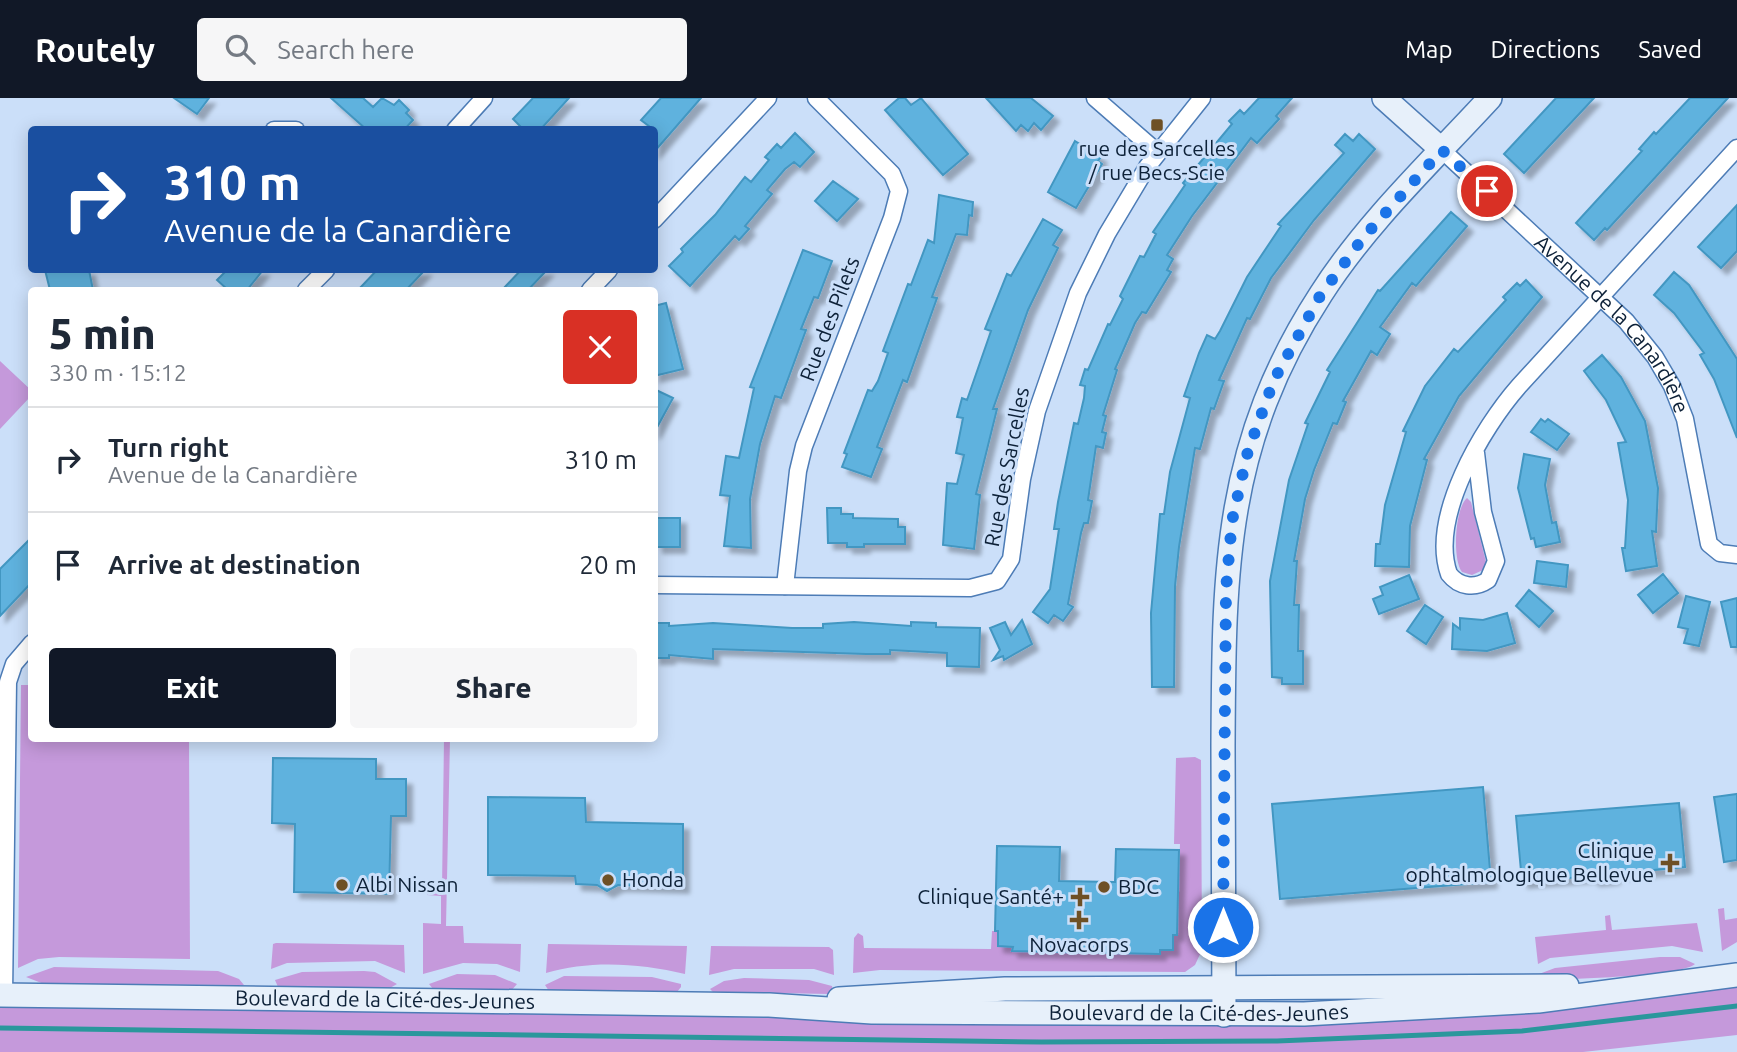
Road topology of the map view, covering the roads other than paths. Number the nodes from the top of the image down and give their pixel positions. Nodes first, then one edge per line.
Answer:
1 (485, 98) edge
2 (768, 98) edge
3 (816, 98) edge
4 (1095, 98) edge
5 (1202, 98) edge
6 (1384, 98) edge
7 (1490, 98) edge
8 (459, 126) edge
9 (1737, 148) edge
10 (1442, 150) junction
11 (1157, 152) junction
12 (658, 216) edge
13 (323, 273) edge
14 (606, 273) edge
15 (309, 287) edge
16 (593, 287) edge
17 (1600, 297) junction
18 (1476, 453) junction
19 (1737, 555) edge
20 (658, 585) edge
21 (785, 586) junction
22 (28, 647) edge
23 (1737, 975) edge
24 (1626, 988) junction
25 (1224, 990) junction
26 (2, 995) edge
27 (769, 1005) junction
28 (1224, 1015) junction

1 - 8 street
2 - 12 street
3 - 21 street, Rue des Pilets
4 - 11 street
5 - 11 street, Rue des Sarcelles
6 - 10 street, Avenue de la Canardière
7 - 10 street
9 - 17 street
10 - 17 street, Avenue de la Canardière
10 - 25 street
11 - 21 street, Rue des Sarcelles
13 - 15 street
14 - 16 street
17 - 18 street
17 - 19 street, Avenue de la Canardière
18 - 18 street
20 - 21 street, Rue des Sarcelles
22 - 26 street
23 - 24 street, Boulevard de la Cité-des-Jeunes
24 - 25 street, Boulevard de la Cité-des-Jeunes
24 - 28 street, Boulevard de la Cité-des-Jeunes
25 - 27 street, Boulevard de la Cité-des-Jeunes
25 - 28 street
26 - 27 street, Boulevard de la Cité-des-Jeunes
27 - 28 street, Boulevard de la Cité-des-Jeunes

